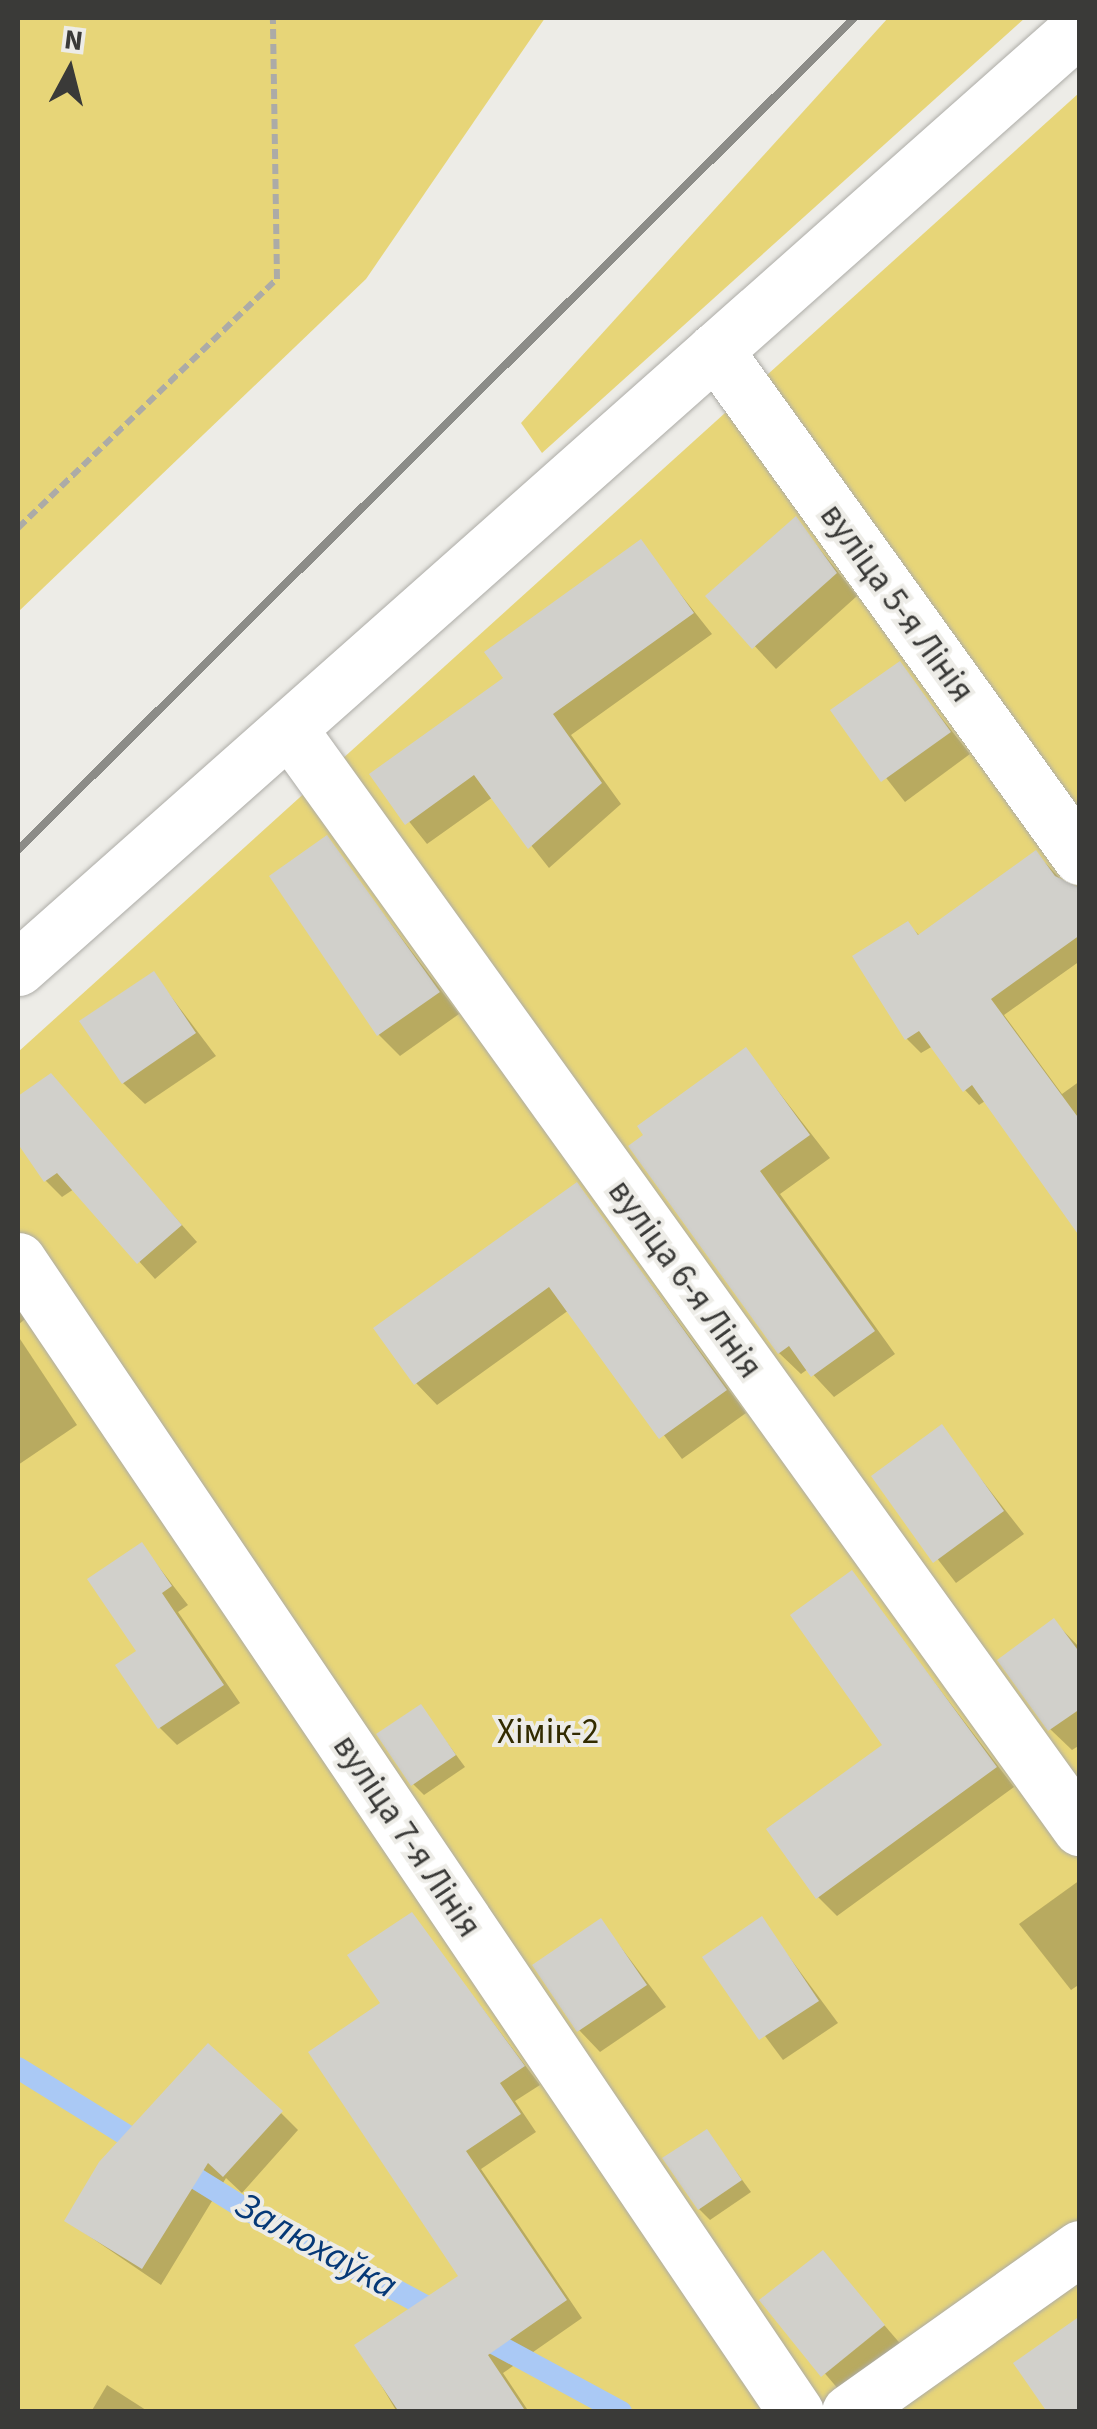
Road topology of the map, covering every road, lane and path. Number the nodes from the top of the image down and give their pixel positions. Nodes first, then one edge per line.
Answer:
1 (273, 18) edge
2 (1080, 27) edge
3 (715, 350) junction
4 (18, 528) edge
5 (290, 730) junction
6 (1080, 857) edge
7 (18, 968) edge
8 (18, 1260) edge
9 (1080, 1828) edge
10 (1080, 2248) edge
11 (796, 2412) edge
12 (848, 2412) edge

1 - 4 path
2 - 3 street
3 - 5 street
3 - 6 street, вуліца 5-я Лінія
5 - 7 street
5 - 9 street, вуліца 6-я Лінія
8 - 11 street, вуліца 7-я Лінія
10 - 12 street

